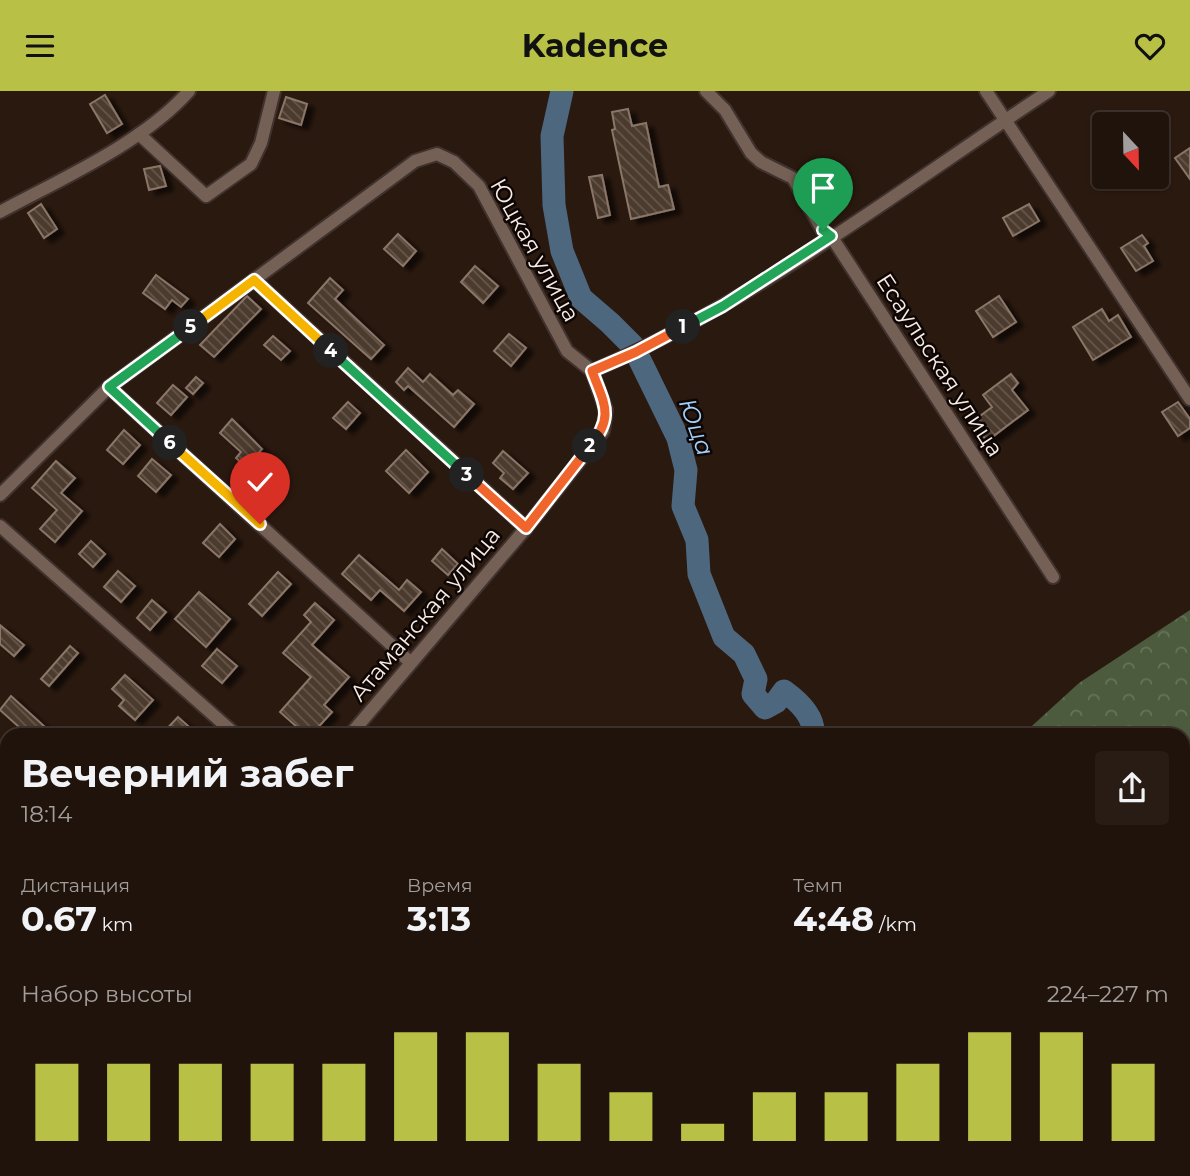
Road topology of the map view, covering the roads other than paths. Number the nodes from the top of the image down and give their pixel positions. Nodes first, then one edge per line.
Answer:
1 (189, 91) edge
2 (274, 91) edge
3 (706, 91) edge
4 (986, 91) edge
5 (1049, 91) edge
6 (1005, 120) junction
7 (139, 134) junction
8 (0, 212) edge
9 (831, 236) junction
10 (254, 280) junction
11 (592, 371) junction
12 (109, 387) junction
13 (1190, 399) edge
14 (0, 495) edge
15 (0, 526) edge
16 (526, 528) junction
17 (1053, 577) dead end
18 (410, 662) junction
19 (228, 728) edge
20 (356, 728) edge

1 - 7 street
2 - 7 street
3 - 9 street, Есаульская улица
4 - 6 street
5 - 6 street
6 - 9 street
6 - 13 street
7 - 8 street
9 - 11 street
9 - 17 street, Есаульская улица
10 - 11 street, Юцкая улица
10 - 12 street
10 - 16 street
11 - 16 street, Атаманская улица
12 - 14 street
12 - 18 street
15 - 19 street
16 - 18 street, Атаманская улица
18 - 20 street, Атаманская улица

